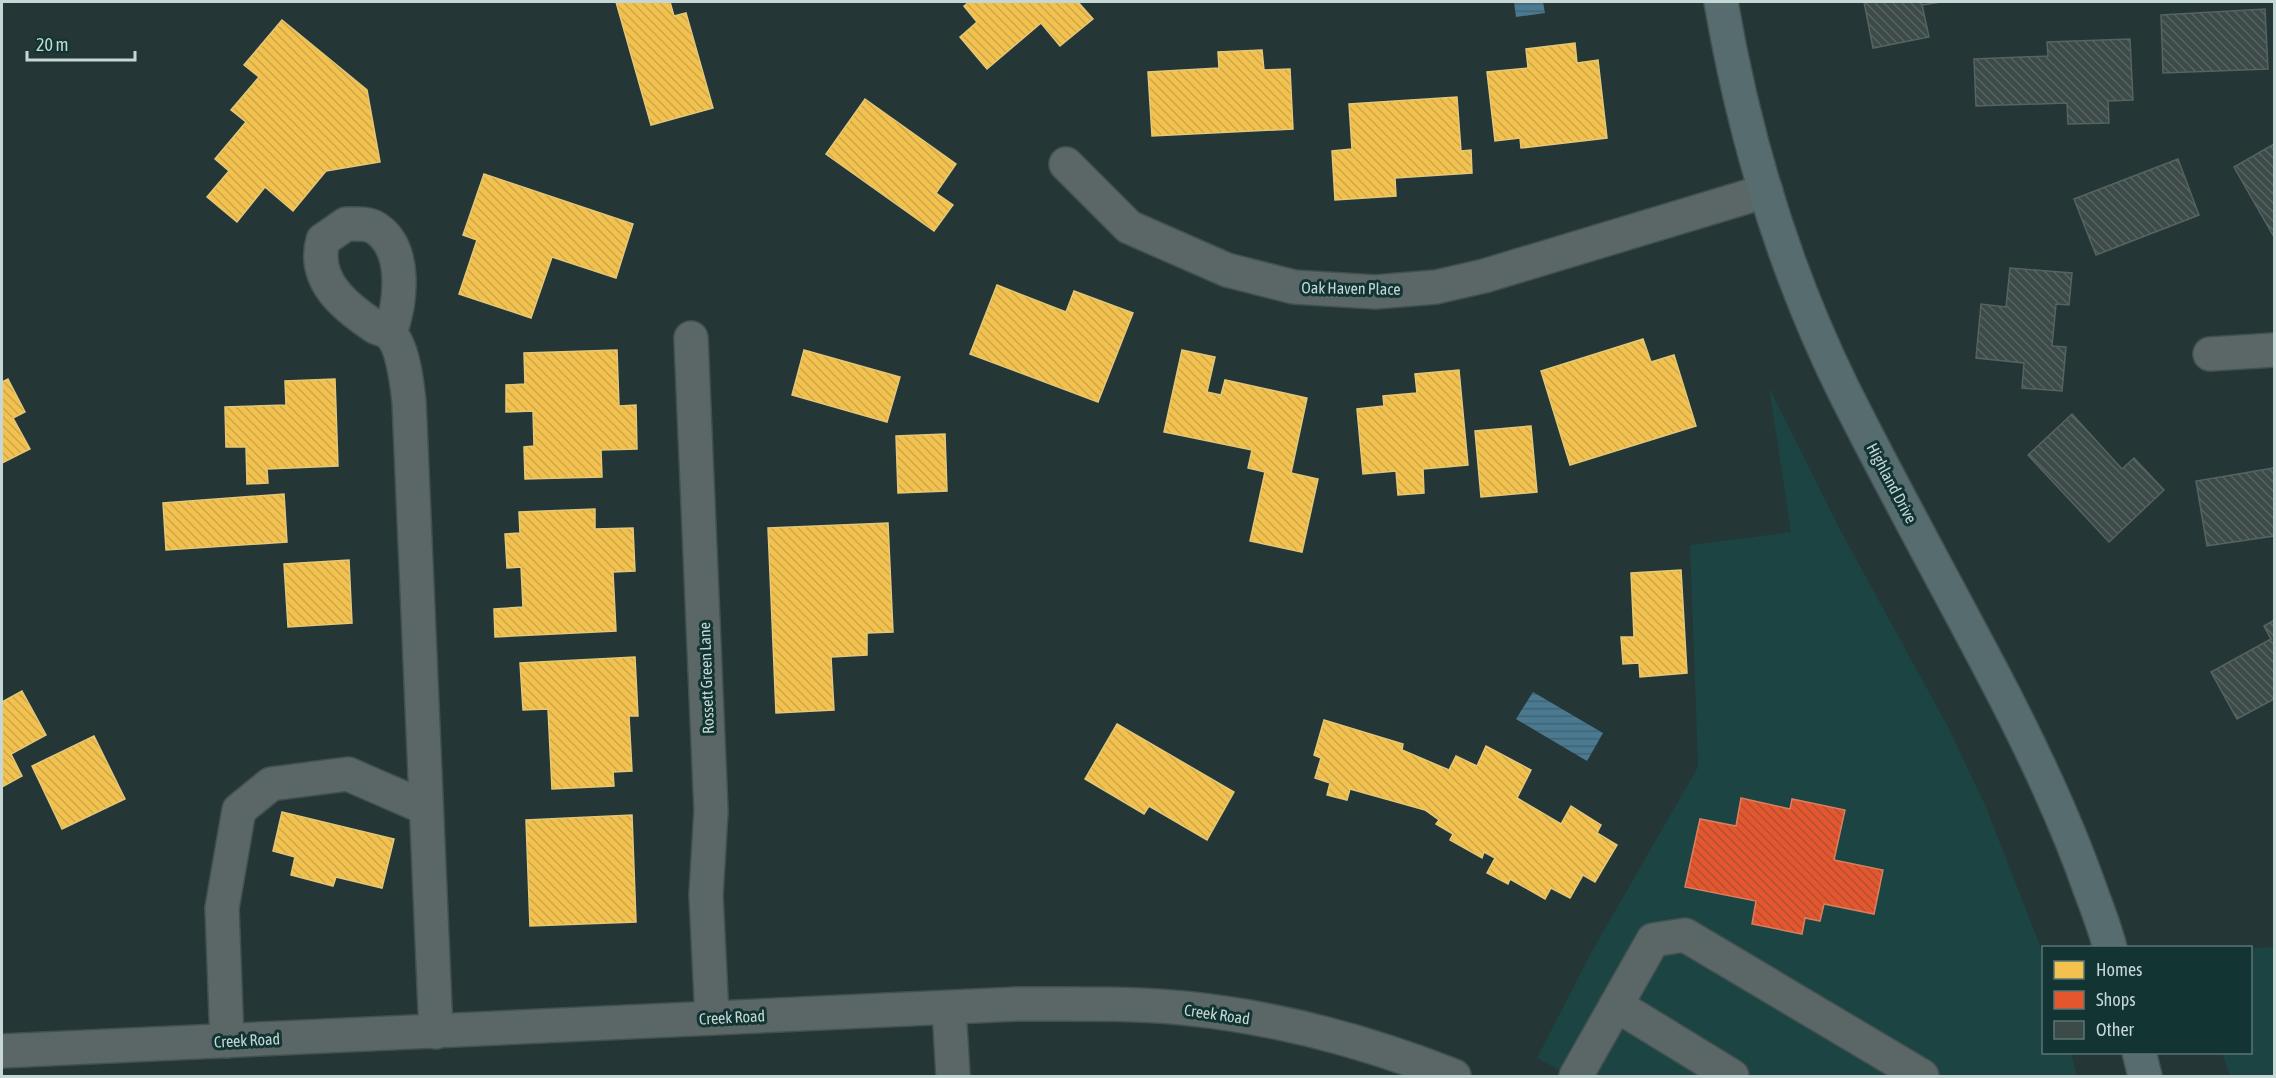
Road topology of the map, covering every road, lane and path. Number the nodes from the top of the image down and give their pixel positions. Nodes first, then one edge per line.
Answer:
1 (1721, 2) edge
2 (1066, 164) dead end
3 (1766, 191) junction
4 (390, 333) dead end
5 (691, 338) dead end
6 (2274, 350) edge
7 (2210, 354) dead end
8 (426, 808) junction
9 (2109, 946) edge
10 (1616, 1005) junction
11 (949, 1008) junction
12 (712, 1018) junction
13 (436, 1032) junction
14 (226, 1041) junction
15 (2, 1051) edge
16 (2139, 1054) edge
17 (953, 1077) edge
18 (1454, 1077) edge
19 (1576, 1077) edge
20 (1732, 1077) edge
21 (1922, 1077) edge
22 (2145, 1077) edge

1 - 3 main road, Highland Drive
2 - 3 street, Oak Haven Place
3 - 9 main road, Highland Drive
4 - 8 street
5 - 12 street, Rossett Green Lane
6 - 7 street
8 - 13 street
8 - 14 street
10 - 19 street
10 - 20 street
10 - 21 street
11 - 12 street, Creek Road
11 - 17 street
11 - 18 street, Creek Road
12 - 13 street, Creek Road
13 - 14 street, Creek Road
14 - 15 street, Creek Road
16 - 22 main road

